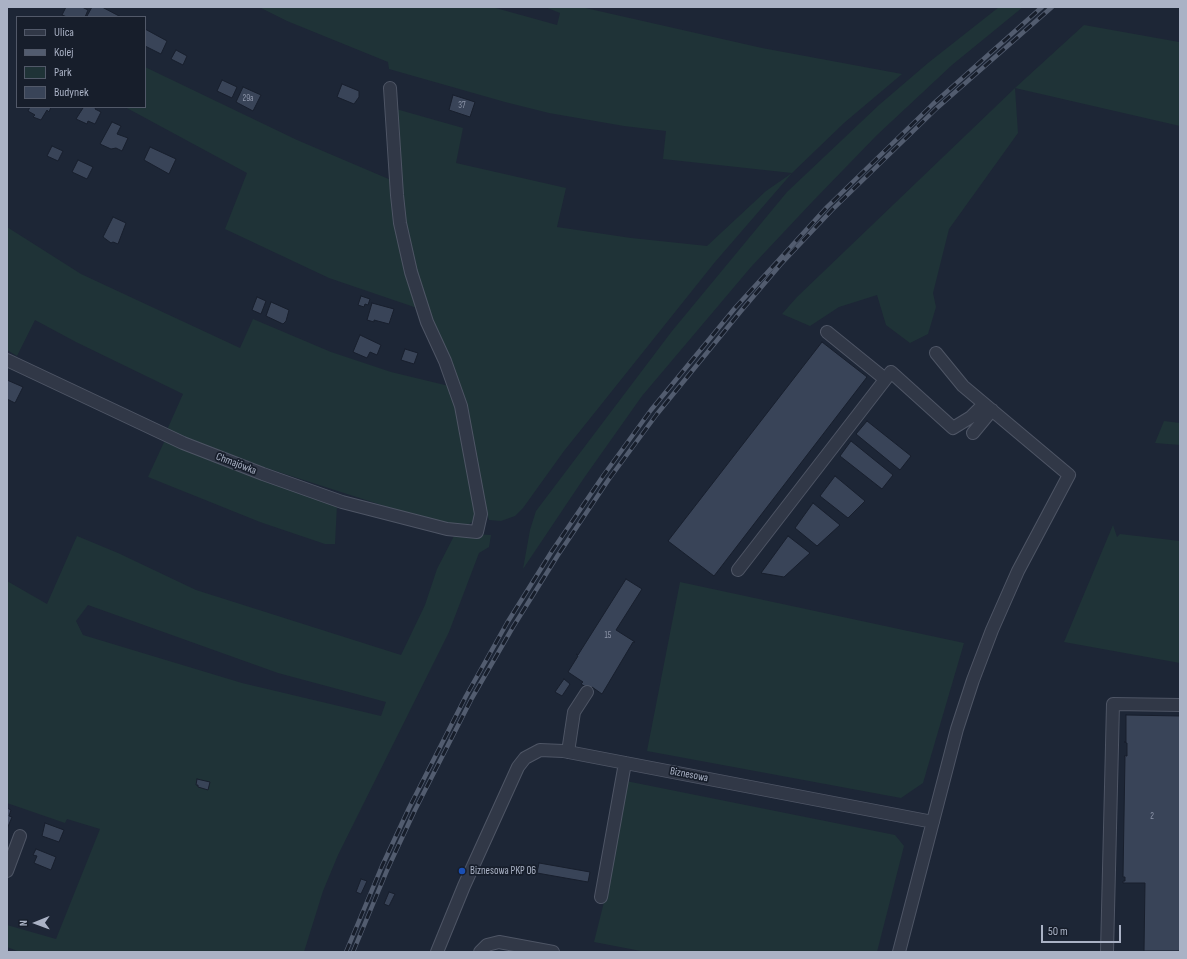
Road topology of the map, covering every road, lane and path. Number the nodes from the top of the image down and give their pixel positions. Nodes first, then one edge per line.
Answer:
1 (390, 88) dead end
2 (827, 332) dead end
3 (936, 353) dead end
4 (7, 360) edge
5 (885, 379) junction
6 (988, 407) junction
7 (973, 433) dead end
8 (738, 570) dead end
9 (587, 692) dead end
10 (1180, 705) edge
11 (568, 752) junction
12 (625, 763) junction
13 (933, 822) junction
14 (20, 836) dead end
15 (7, 871) edge
16 (601, 897) dead end
17 (437, 952) edge
18 (480, 952) edge
19 (553, 952) edge
20 (899, 952) edge
21 (1108, 952) edge

1 - 4 street, Chmajówka
2 - 5 street
3 - 6 street
5 - 6 street
5 - 8 street
6 - 7 street
6 - 13 street
9 - 11 street
10 - 21 street
11 - 12 street, Biznesowa
11 - 17 street, Biznesowa
12 - 13 street, Biznesowa
12 - 16 street
13 - 20 street
14 - 15 street
18 - 19 street

